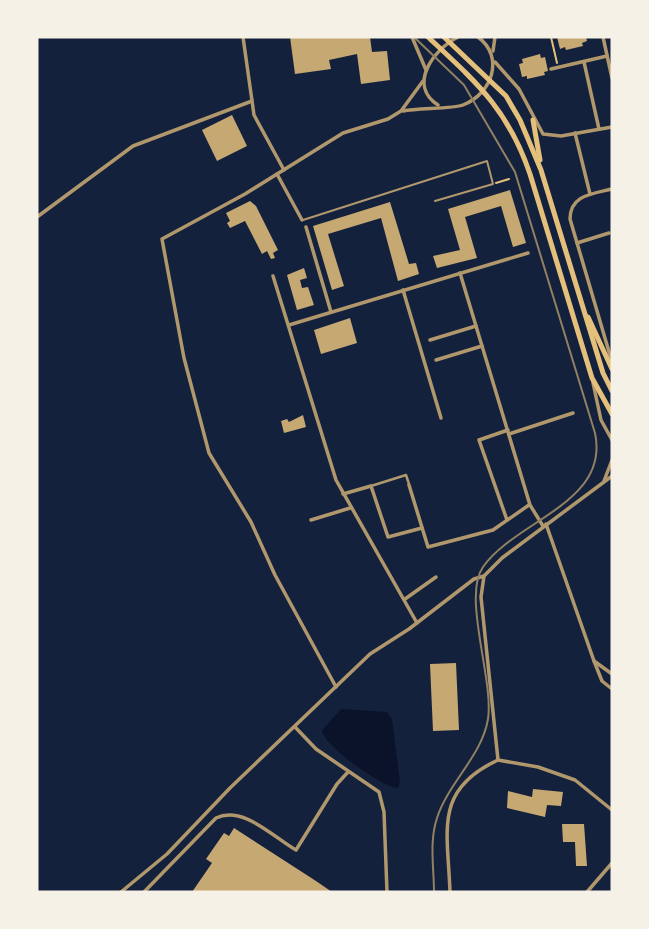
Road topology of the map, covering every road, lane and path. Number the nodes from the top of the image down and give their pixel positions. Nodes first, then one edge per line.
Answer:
1 (243, 37) edge
2 (412, 37) edge
3 (428, 37) edge
4 (458, 37) edge
5 (478, 37) edge
6 (495, 37) edge
7 (551, 37) edge
8 (447, 39) edge
9 (603, 39) edge
10 (612, 40) edge
11 (442, 50) junction
12 (492, 53) junction
13 (607, 56) junction
14 (495, 62) junction
15 (584, 62) junction
16 (558, 68) junction
17 (426, 69) junction
18 (551, 69) dead end
19 (490, 78) junction
20 (612, 78) edge
21 (423, 81) junction
22 (483, 88) junction
23 (252, 102) junction
24 (440, 106) junction
25 (401, 111) junction
26 (533, 120) junction
27 (612, 127) edge
28 (599, 129) junction
29 (575, 134) junction
30 (284, 170) junction
31 (541, 170) junction
32 (277, 174) junction
33 (509, 179) dead end
34 (493, 184) junction
35 (612, 189) edge
36 (590, 194) junction
37 (435, 201) dead end
38 (37, 218) edge
39 (302, 220) joint
40 (306, 227) dead end
41 (609, 233) dead end
42 (577, 243) junction
43 (528, 253) dead end
44 (460, 273) junction
45 (273, 276) dead end
46 (403, 290) junction
47 (580, 302) junction
48 (331, 312) junction
49 (288, 325) junction
50 (476, 327) junction
51 (430, 340) dead end
52 (482, 346) junction
53 (436, 360) dead end
54 (612, 362) edge
55 (612, 369) edge
56 (592, 378) junction
57 (612, 391) edge
58 (573, 413) dead end
59 (612, 414) edge
60 (441, 418) dead end
61 (509, 432) junction
62 (612, 440) edge
63 (612, 462) edge
64 (612, 476) edge
65 (603, 483) junction
66 (409, 485) joint
67 (371, 486) junction
68 (343, 494) junction
69 (530, 505) junction
70 (351, 508) junction
71 (311, 520) dead end
72 (507, 520) junction
73 (545, 525) junction
74 (422, 528) junction
75 (484, 576) junction
76 (436, 577) dead end
77 (405, 599) junction
78 (417, 623) junction
79 (594, 661) junction
80 (612, 674) edge
81 (337, 687) junction
82 (612, 689) edge
83 (294, 726) junction
84 (498, 760) junction
85 (348, 772) junction
86 (612, 810) edge
87 (612, 863) edge
88 (124, 891) edge
89 (144, 892) edge
90 (387, 892) edge
91 (450, 892) edge
92 (587, 892) edge

1 - 23 street
2 - 17 street
3 - 11 main road
4 - 8 street
5 - 12 street
6 - 12 street
7 - 16 path
8 - 11 street
8 - 19 main road
9 - 10 street
9 - 13 street
11 - 17 street
11 - 22 main road
12 - 14 street
13 - 15 street
13 - 20 street
14 - 19 street
14 - 26 street
15 - 16 street
15 - 28 street
16 - 18 street
17 - 21 street
19 - 22 street
19 - 31 main road
21 - 24 street
21 - 25 street
22 - 24 street
22 - 56 main road
23 - 30 street
23 - 38 street
24 - 25 street
25 - 30 street
26 - 29 street
26 - 31 main road
27 - 28 street
28 - 29 street
29 - 36 street
30 - 32 street
31 - 47 main road
32 - 39 street
32 - 81 street
33 - 34 path
34 - 37 lane
34 - 39 lane
35 - 36 street
36 - 42 street
40 - 48 street
41 - 42 street
42 - 54 street
43 - 44 street
44 - 46 street
44 - 50 street
45 - 49 street
46 - 48 street
46 - 60 street
47 - 55 main road
47 - 57 main road
48 - 49 street
49 - 68 street
50 - 51 street
50 - 52 street
52 - 53 street
52 - 61 street
56 - 59 main road
56 - 62 street
58 - 61 street
61 - 69 street
61 - 72 street
63 - 65 street
64 - 65 street
65 - 73 street
66 - 67 street
66 - 74 street
67 - 68 street
67 - 74 street
68 - 70 street
69 - 72 street
69 - 73 street
70 - 71 street
70 - 77 street
72 - 74 street
73 - 75 street
73 - 79 street
75 - 78 street
75 - 84 street
76 - 77 street
77 - 78 street
78 - 81 street
79 - 80 street
79 - 82 street
81 - 83 street
83 - 85 street
83 - 88 street
84 - 86 street
84 - 91 street
85 - 89 street
85 - 90 street
87 - 92 street

